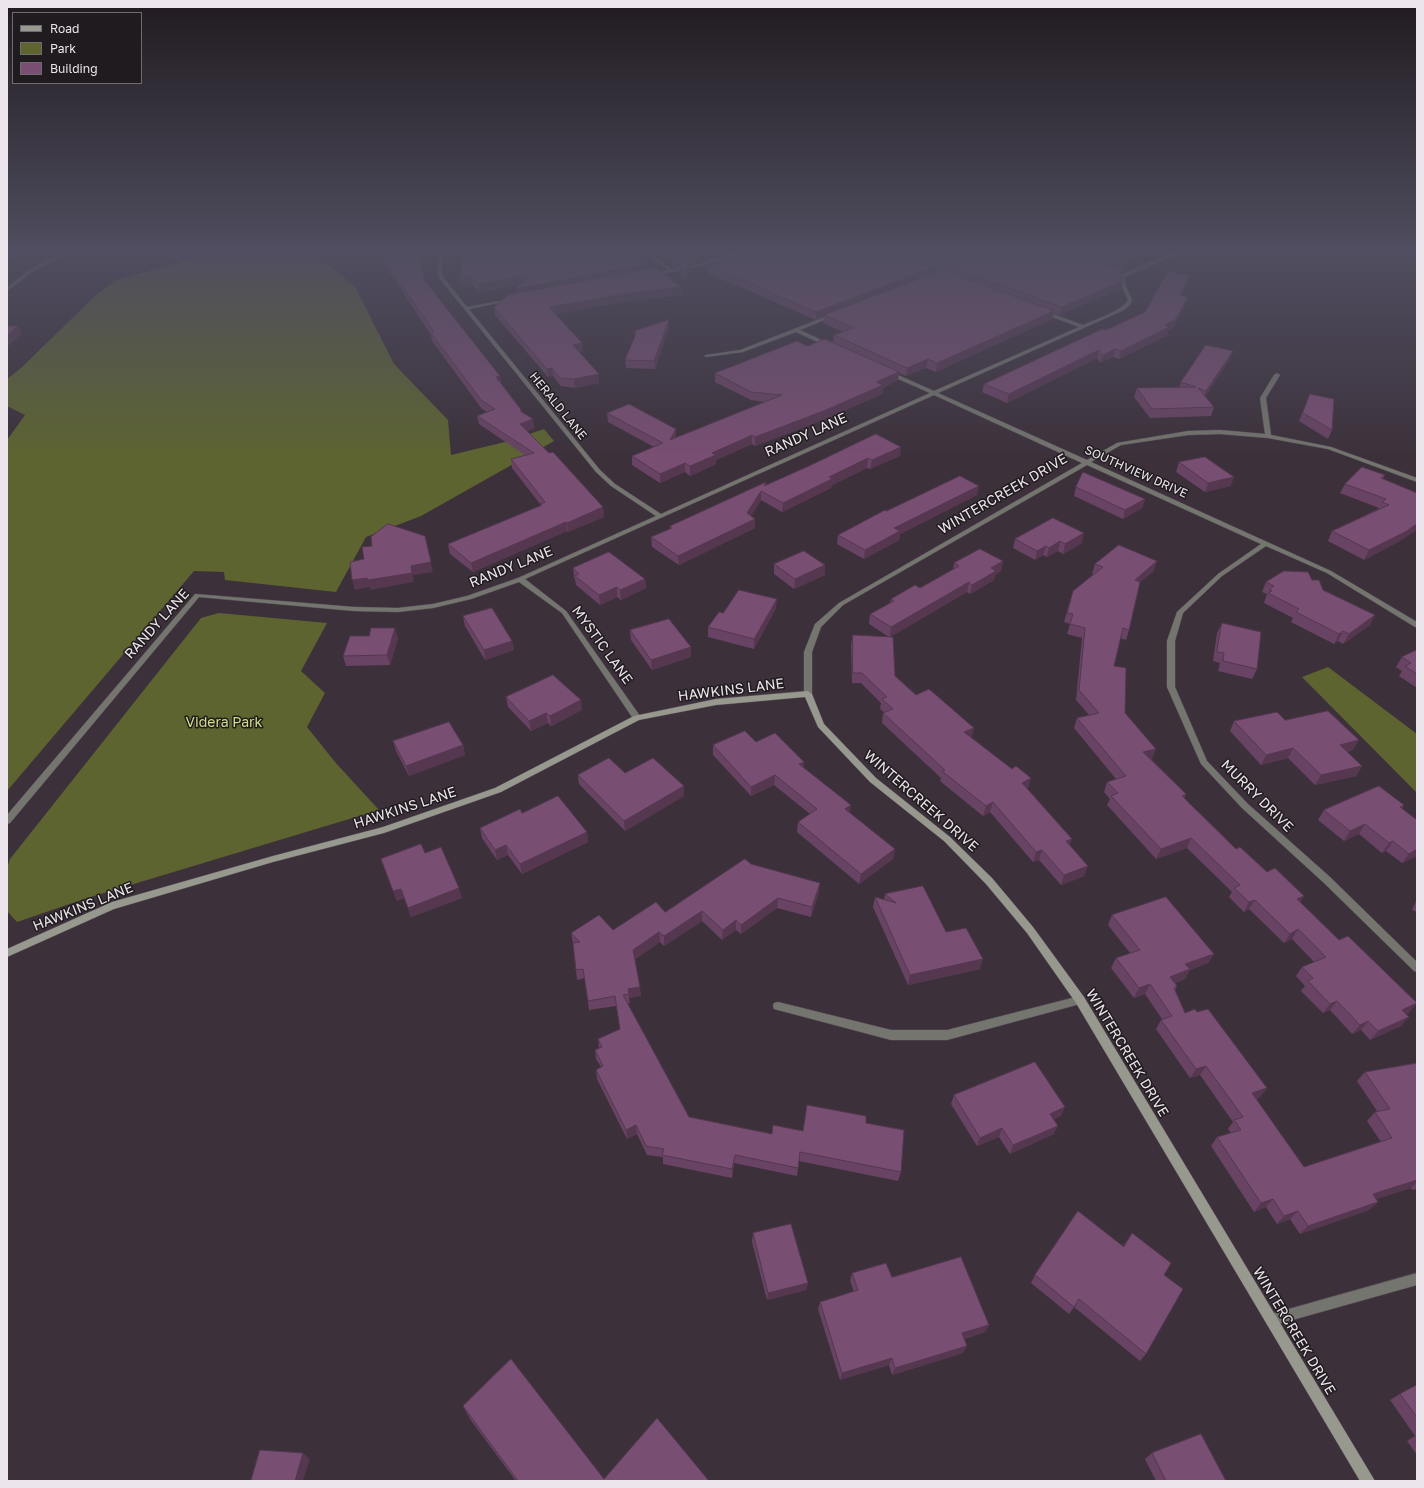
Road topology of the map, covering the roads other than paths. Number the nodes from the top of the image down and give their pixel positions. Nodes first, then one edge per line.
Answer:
1 (477, 320) edge
2 (822, 320) edge
3 (1066, 320) edge
4 (1094, 320) edge
5 (1081, 326) junction
6 (796, 330) junction
7 (836, 349) edge
8 (706, 356) dead end
9 (884, 371) edge
10 (1277, 376) dead end
11 (932, 393) junction
12 (1268, 436) junction
13 (1086, 462) junction
14 (1417, 480) edge
15 (660, 516) junction
16 (1266, 543) junction
17 (520, 579) junction
18 (1417, 625) edge
19 (808, 694) junction
20 (637, 718) junction
21 (7, 821) edge
22 (7, 953) edge
23 (1417, 968) edge
24 (1080, 1000) junction
25 (778, 1006) dead end
26 (1417, 1279) edge
27 (1271, 1320) junction
28 (1368, 1481) edge

1 - 15 street, HERALD LANE
2 - 6 street
3 - 5 street
4 - 5 street, RANDY LANE
5 - 11 street, RANDY LANE
6 - 7 street
6 - 8 street
9 - 11 street, SOUTHVIEW DRIVE
10 - 12 street
11 - 13 street, SOUTHVIEW DRIVE
11 - 15 street, RANDY LANE
12 - 13 street, WINTERCREEK DRIVE
12 - 14 street, WINTERCREEK DRIVE
13 - 16 street, SOUTHVIEW DRIVE
13 - 19 street, WINTERCREEK DRIVE
15 - 17 street, RANDY LANE
16 - 18 street, SOUTHVIEW DRIVE
16 - 23 street, MURRY DRIVE
17 - 20 street, MYSTIC LANE
17 - 21 street, RANDY LANE
19 - 20 street, HAWKINS LANE
19 - 24 street, WINTERCREEK DRIVE
20 - 22 street, HAWKINS LANE
24 - 25 street
24 - 27 street, WINTERCREEK DRIVE
26 - 27 street
27 - 28 street, WINTERCREEK DRIVE

